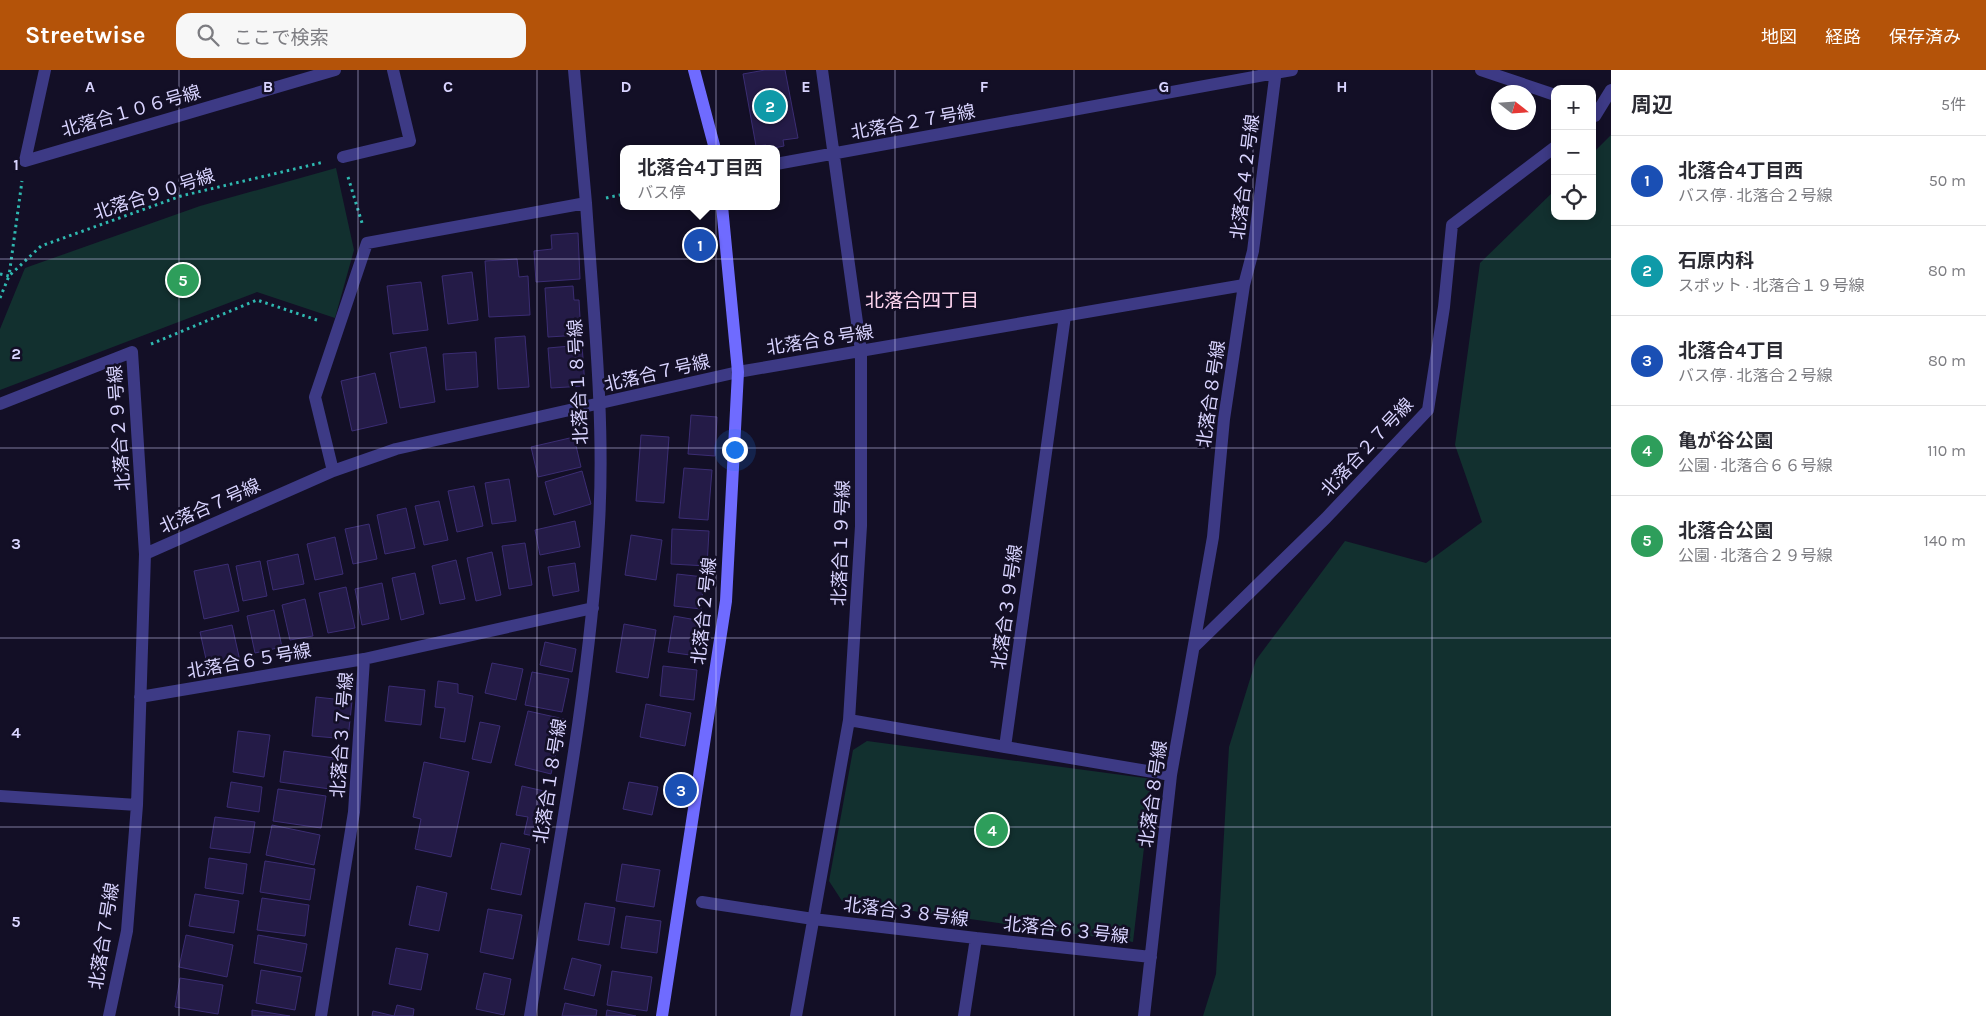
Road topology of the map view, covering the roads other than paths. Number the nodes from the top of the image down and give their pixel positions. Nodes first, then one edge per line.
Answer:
1 (45, 70) edge
2 (335, 70) edge
3 (393, 70) edge
4 (574, 70) edge
5 (694, 70) edge
6 (822, 70) edge
7 (1292, 70) edge
8 (1481, 70) edge
9 (1276, 72) edge
10 (1611, 90) edge
11 (1551, 95) edge
12 (1596, 112) edge
13 (714, 145) edge
14 (1551, 150) edge
15 (836, 154) junction
16 (343, 157) road end
17 (780, 163) edge
18 (586, 203) junction
19 (722, 210) edge
20 (1244, 284) junction
21 (1065, 316) junction
22 (862, 351) junction
23 (738, 372) junction
24 (0, 404) edge
25 (599, 404) junction
26 (333, 472) junction
27 (145, 554) junction
28 (593, 608) junction
29 (1195, 646) junction
30 (364, 659) junction
31 (140, 697) junction
32 (849, 720) junction
33 (1005, 746) junction
34 (1171, 775) junction
35 (0, 796) edge
36 (137, 805) junction
37 (702, 902) dead end
38 (813, 919) junction
39 (976, 938) junction
40 (1152, 957) junction
41 (109, 1016) edge
42 (322, 1016) edge
43 (530, 1016) edge
44 (662, 1016) edge
45 (796, 1016) edge
46 (964, 1016) edge
47 (1144, 1016) edge

1 - 2 street, 北落合１０６号線
3 - 16 street
4 - 18 street, 北落合１８号線
5 - 13 street
6 - 15 street, 北落合１９号線
7 - 9 street, 北落合２７号線
8 - 11 street
9 - 15 street, 北落合２７号線
9 - 20 street, 北落合４２号線
10 - 12 street
14 - 29 street, 北落合２７号線
15 - 17 street, 北落合２７号線
15 - 22 street, 北落合１９号線
18 - 25 street, 北落合１８号線
18 - 26 street
19 - 23 street, 北落合２号線
20 - 21 street, 北落合８号線
20 - 29 street, 北落合８号線
21 - 22 street, 北落合８号線
21 - 33 street, 北落合３９号線
22 - 23 street, 北落合８号線
22 - 32 street, 北落合１９号線
23 - 25 street, 北落合７号線
23 - 44 street, 北落合２号線
24 - 27 street, 北落合２９号線
25 - 26 street, 北落合７号線
25 - 28 street, 北落合１８号線
26 - 27 street, 北落合７号線
27 - 31 street, 北落合７号線
28 - 30 street, 北落合３７号線
28 - 43 street, 北落合１８号線
29 - 34 street, 北落合８号線
30 - 31 street, 北落合６５号線
30 - 42 street, 北落合３７号線
31 - 36 street, 北落合７号線
32 - 33 street
32 - 38 street, 北落合１９号線
33 - 34 street
34 - 40 street, 北落合８号線
35 - 36 street
36 - 41 street, 北落合７号線
37 - 38 street, 北落合３８号線
38 - 39 street, 北落合３８号線
38 - 45 street, 北落合１９号線
39 - 40 street, 北落合６３号線
39 - 46 street, 北落合３８号線
40 - 47 street, 北落合８号線

